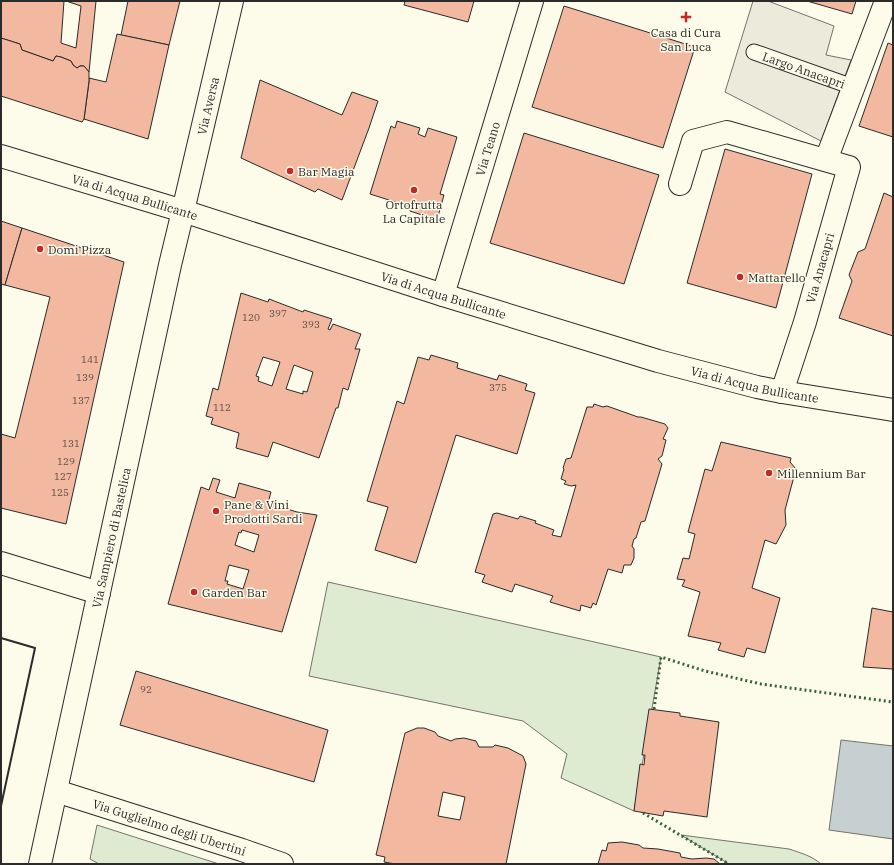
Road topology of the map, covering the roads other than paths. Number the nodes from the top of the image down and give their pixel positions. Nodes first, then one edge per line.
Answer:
1 (232, 1) edge
2 (532, 1) edge
3 (886, 1) edge
4 (754, 52) dead end
5 (853, 87) junction
6 (1, 156) edge
7 (826, 160) junction
8 (680, 184) dead end
9 (183, 212) junction
10 (443, 295) junction
11 (782, 392) junction
12 (893, 410) edge
13 (1, 563) edge
14 (99, 593) junction
15 (56, 791) junction
16 (43, 863) edge
17 (282, 864) edge

1 - 9 street, Via Aversa
2 - 10 street, Via Teano
3 - 5 street
4 - 5 lane, Largo Anacapri
5 - 7 street
6 - 9 street, Via di Acqua Bullicante
7 - 8 street, Via Anacapri
7 - 11 street, Via Anacapri
9 - 10 street, Via di Acqua Bullicante
9 - 14 street, Via Sampiero di Bastelica
10 - 11 street, Via di Acqua Bullicante
11 - 12 street, Via di Acqua Bullicante
13 - 14 street
14 - 15 street, Via Sampiero di Bastelica
15 - 16 street, Via Sampiero di Bastelica
15 - 17 street, Via Guglielmo degli Ubertini

